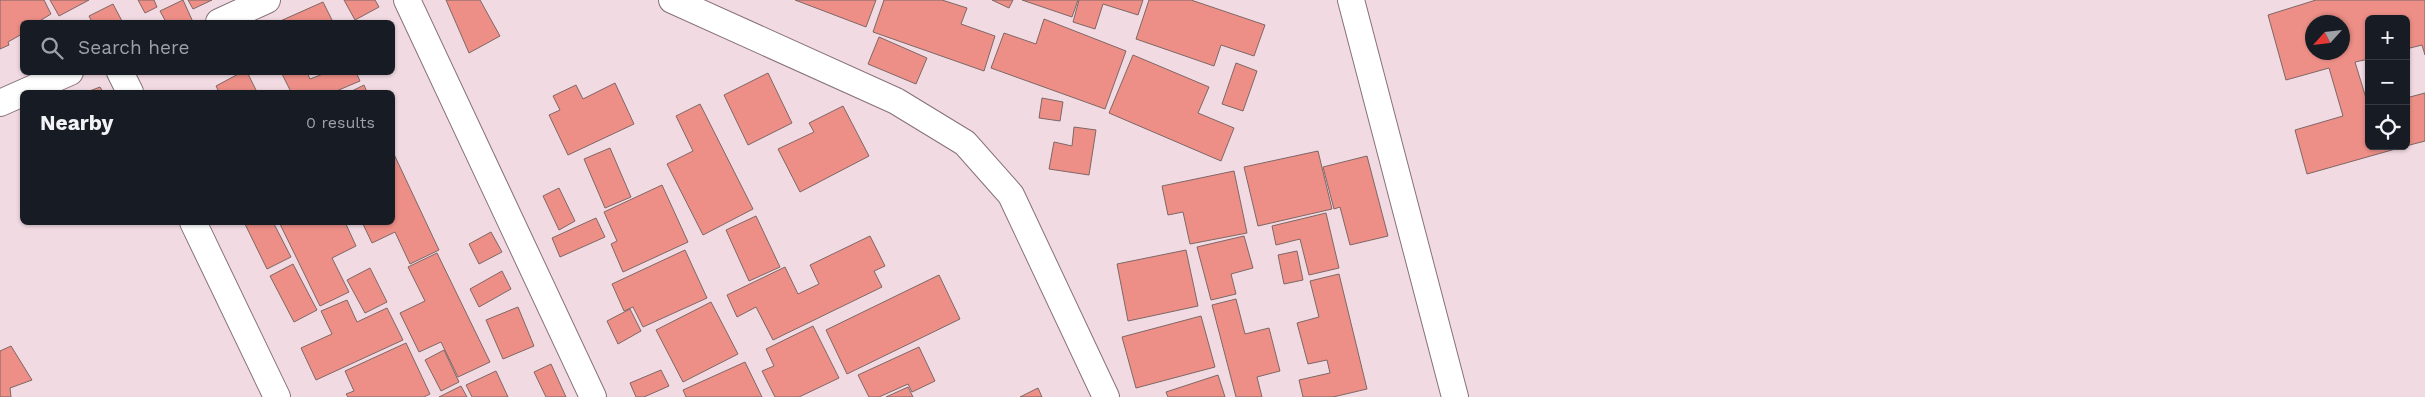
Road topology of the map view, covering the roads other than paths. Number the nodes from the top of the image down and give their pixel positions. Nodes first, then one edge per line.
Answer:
1 (267, 0) edge
2 (407, 0) edge
3 (672, 0) edge
4 (1351, 0) edge
5 (223, 20) edge
6 (63, 75) edge
7 (122, 75) edge
8 (29, 90) edge
9 (129, 90) edge
10 (20, 94) edge
11 (0, 103) edge
12 (194, 225) edge
13 (277, 397) edge
14 (593, 397) edge
15 (1106, 397) edge
16 (1455, 397) edge

1 - 5 street
2 - 14 street
3 - 15 street
4 - 16 street
6 - 8 street
7 - 9 street
10 - 11 street
12 - 13 street

